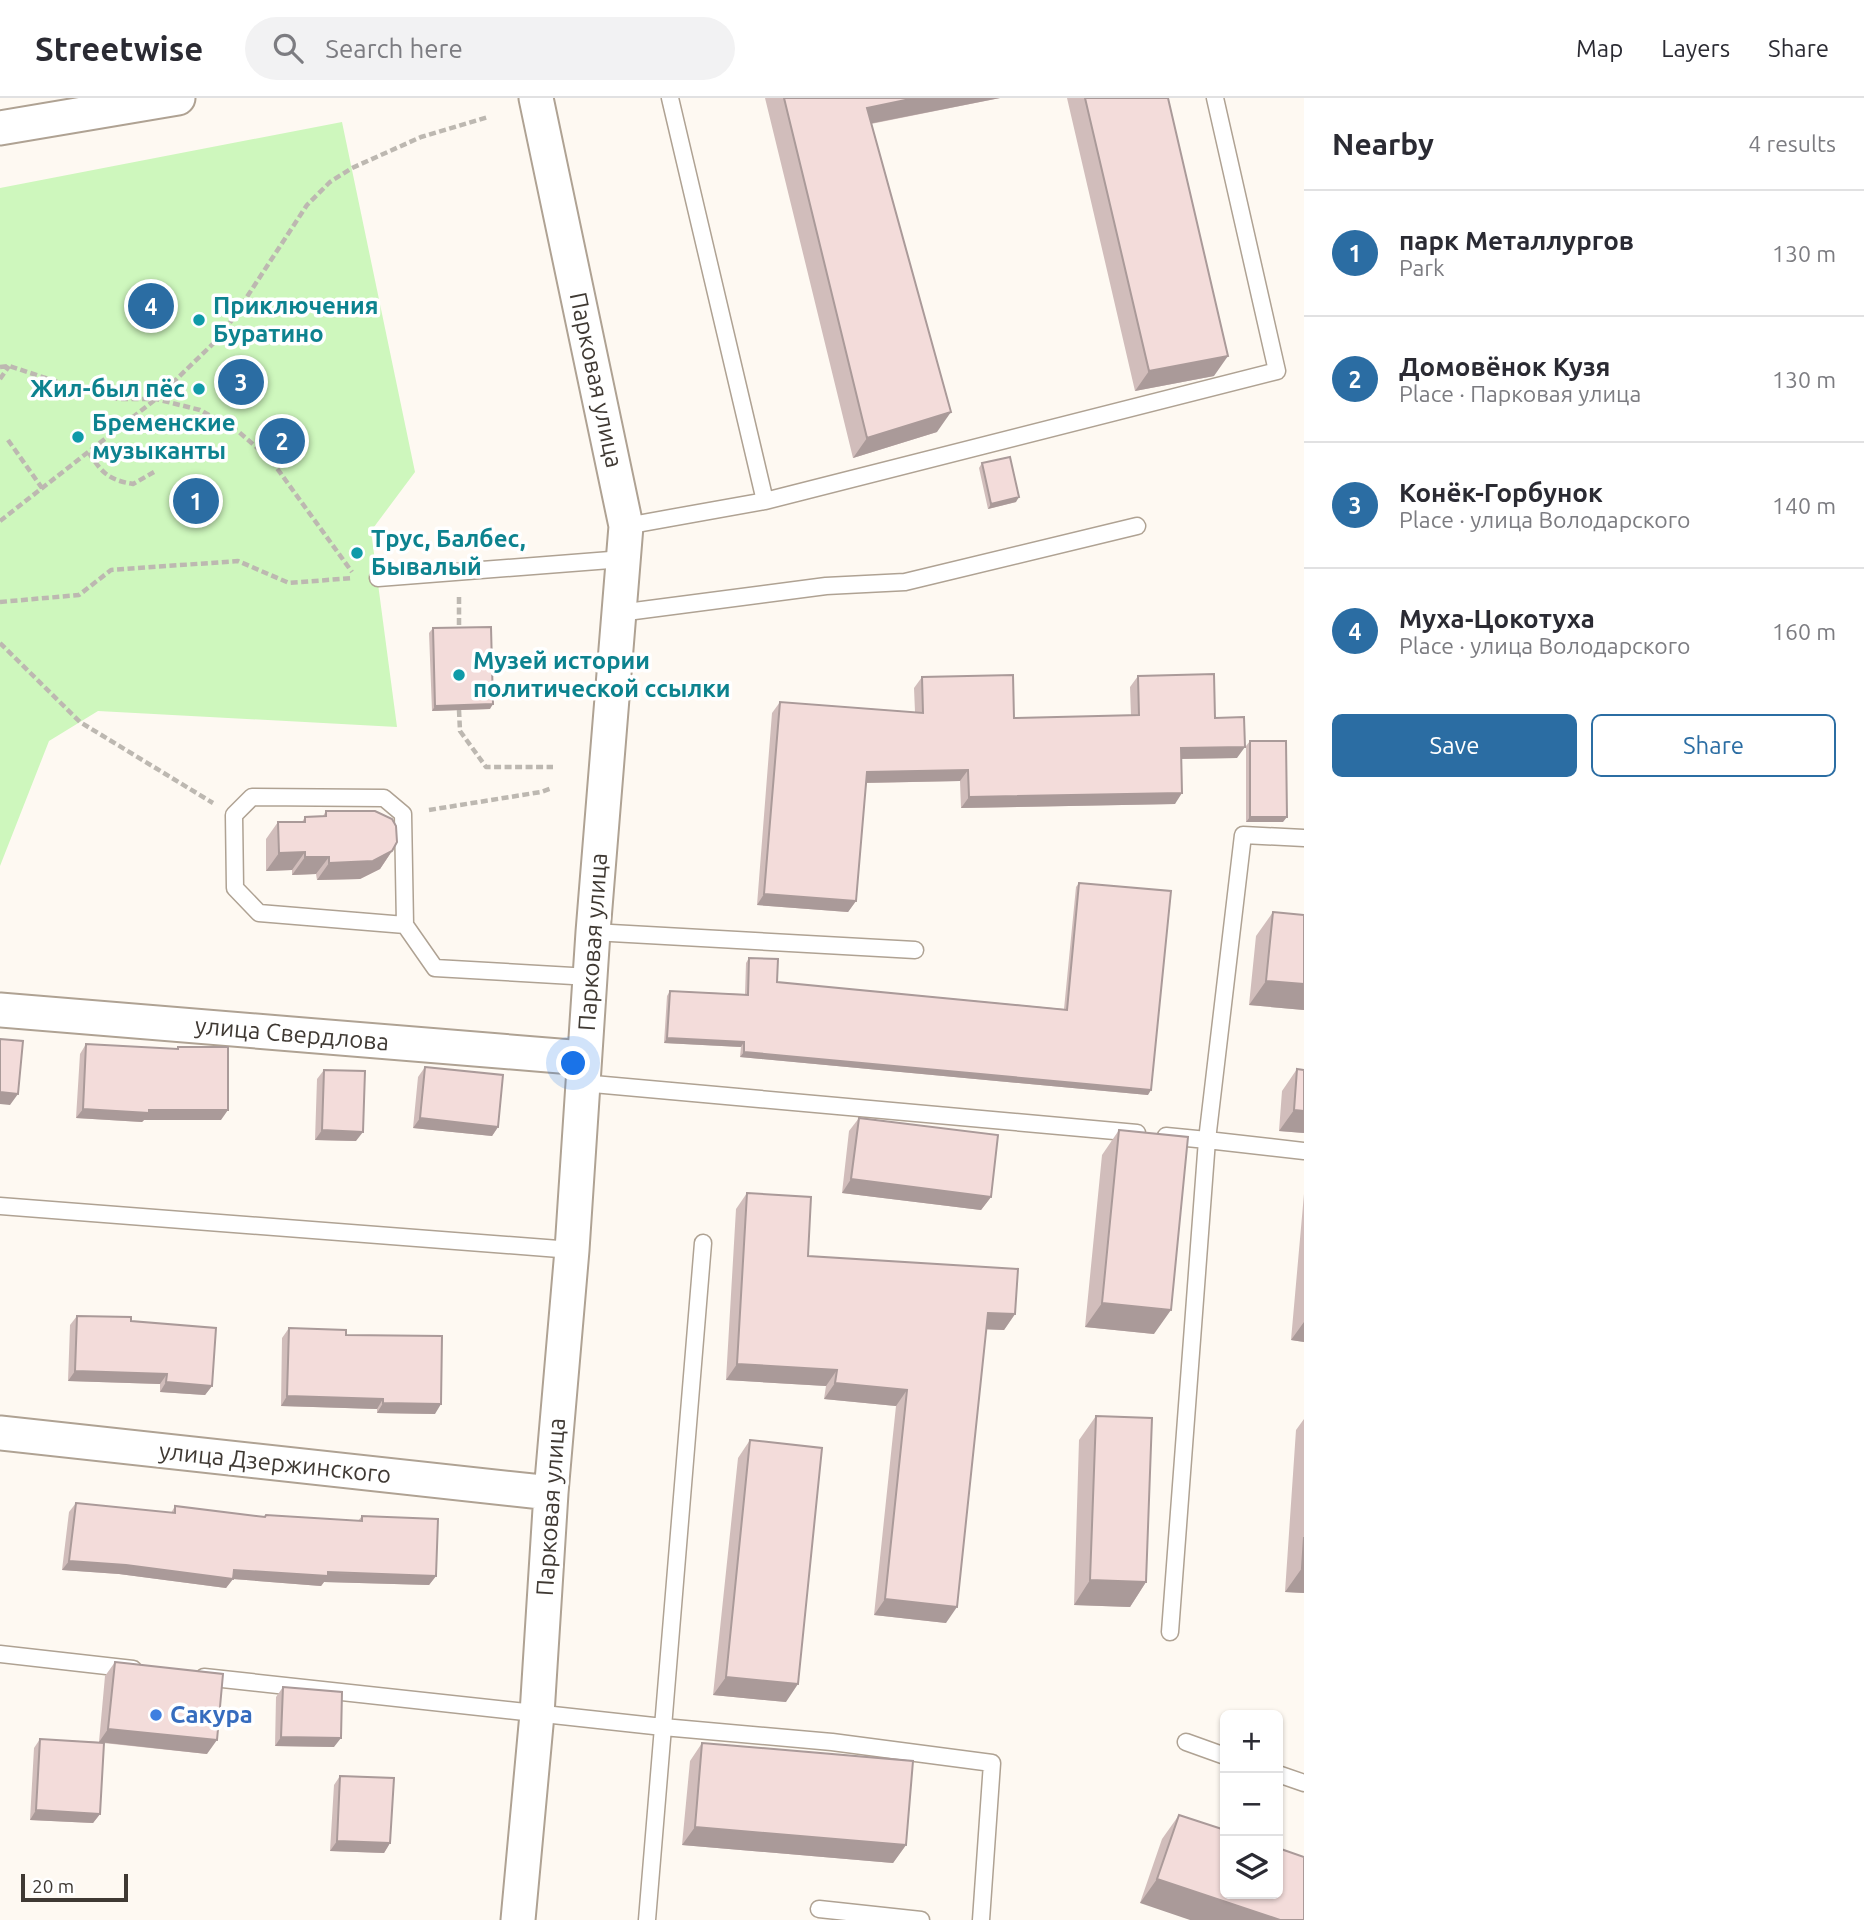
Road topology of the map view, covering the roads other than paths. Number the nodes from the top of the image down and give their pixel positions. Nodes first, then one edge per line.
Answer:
1 (177, 98) edge
2 (536, 98) edge
3 (670, 98) edge
4 (1215, 98) edge
5 (0, 128) edge
6 (765, 501) junction
7 (626, 526) junction
8 (1138, 526) dead end
9 (624, 559) junction
10 (378, 578) dead end
11 (619, 613) junction
12 (1304, 838) edge
13 (405, 925) junction
14 (593, 932) junction
15 (915, 950) dead end
16 (590, 977) junction
17 (0, 1010) edge
18 (583, 1071) junction
19 (1207, 1140) junction
20 (1304, 1151) edge
21 (0, 1206) edge
22 (703, 1243) dead end
23 (572, 1250) junction
24 (0, 1433) edge
25 (551, 1493) junction
26 (1170, 1632) dead end
27 (0, 1654) edge
28 (152, 1671) edge
29 (193, 1675) edge
30 (537, 1714) junction
31 (663, 1727) junction
32 (1186, 1742) dead end
33 (1220, 1754) edge
34 (1283, 1776) edge
35 (1304, 1783) edge
36 (819, 1909) dead end
37 (518, 1920) edge
38 (647, 1920) edge
39 (920, 1920) edge
40 (981, 1920) edge

1 - 5 street
2 - 7 street, Парковая улица
3 - 6 lane
4 - 6 lane
6 - 7 lane
7 - 9 street, Парковая улица
8 - 11 lane
9 - 10 lane
9 - 11 street, Парковая улица
11 - 14 street, Парковая улица
12 - 19 lane
13 - 13 lane
13 - 16 lane
14 - 15 lane
14 - 16 street, Парковая улица
16 - 18 street, Парковая улица
17 - 18 street, улица Свердлова
18 - 19 lane
18 - 23 street, Парковая улица
19 - 20 lane
19 - 26 lane
21 - 23 lane
22 - 31 lane
23 - 25 street, Парковая улица
24 - 25 street, улица Дзержинского
25 - 30 street, Парковая улица
27 - 28 lane
29 - 30 lane
30 - 31 lane
30 - 37 street, Парковая улица
31 - 38 lane
31 - 40 lane
32 - 33 lane
34 - 35 lane
36 - 39 lane

